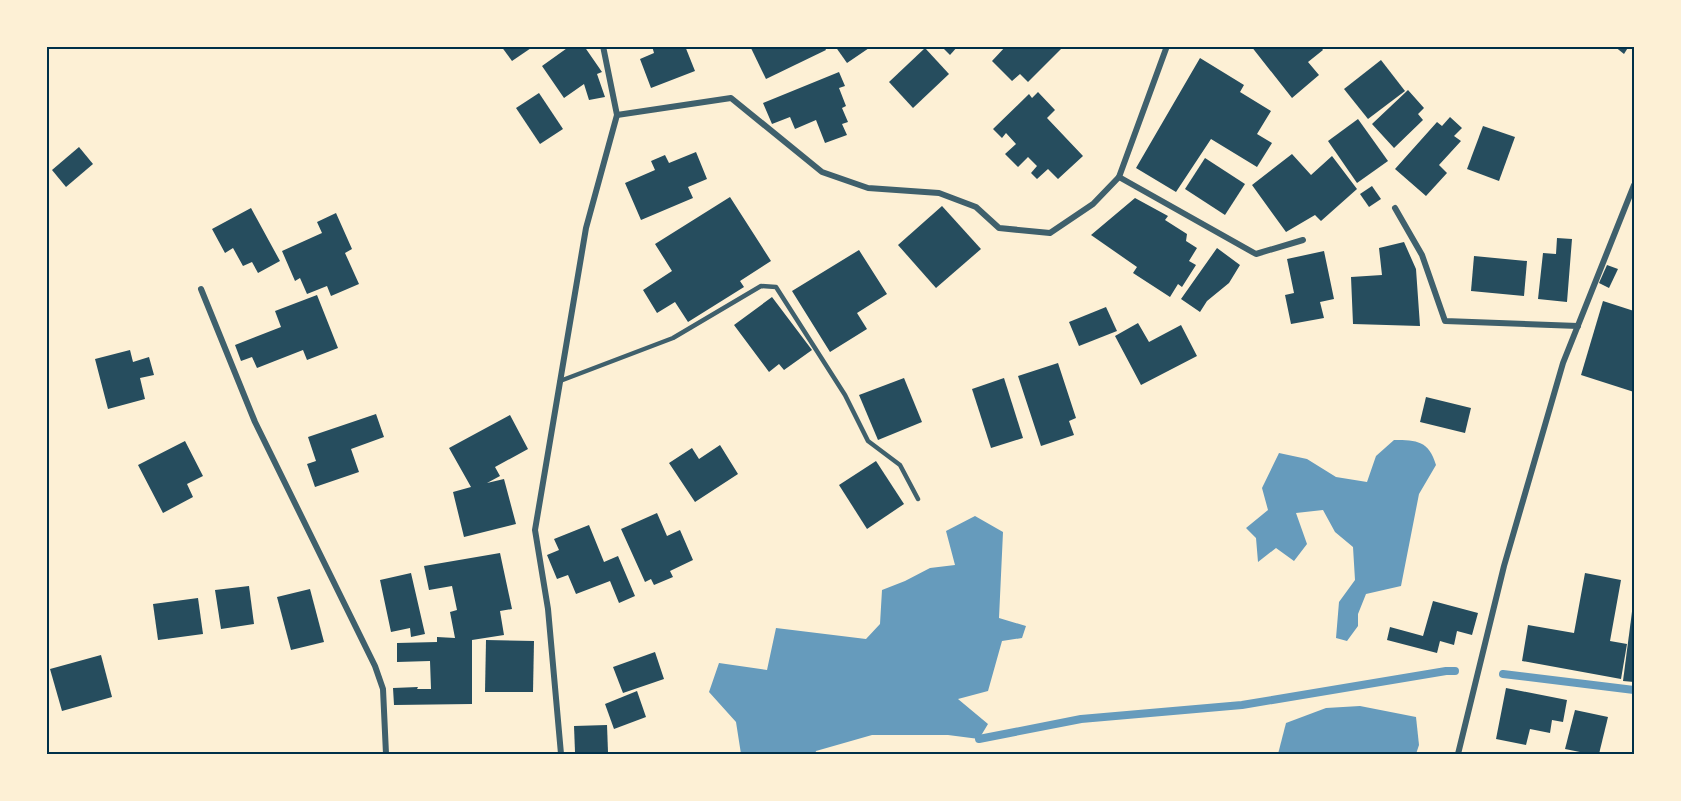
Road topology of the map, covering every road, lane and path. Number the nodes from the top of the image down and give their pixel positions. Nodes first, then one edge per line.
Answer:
1 (603, 46) edge
2 (1167, 46) edge
3 (617, 115) junction
4 (1119, 177) junction
5 (1635, 185) edge
6 (1395, 208) dead end
7 (1303, 240) dead end
8 (201, 289) dead end
9 (1578, 326) junction
10 (560, 381) junction
11 (918, 499) dead end
12 (387, 754) edge
13 (561, 754) edge
14 (1458, 754) edge

1 - 3 street
2 - 4 street
3 - 4 street
3 - 10 street
4 - 7 street
5 - 9 street
6 - 9 street
8 - 12 street
9 - 14 street
10 - 11 lane
10 - 13 street

